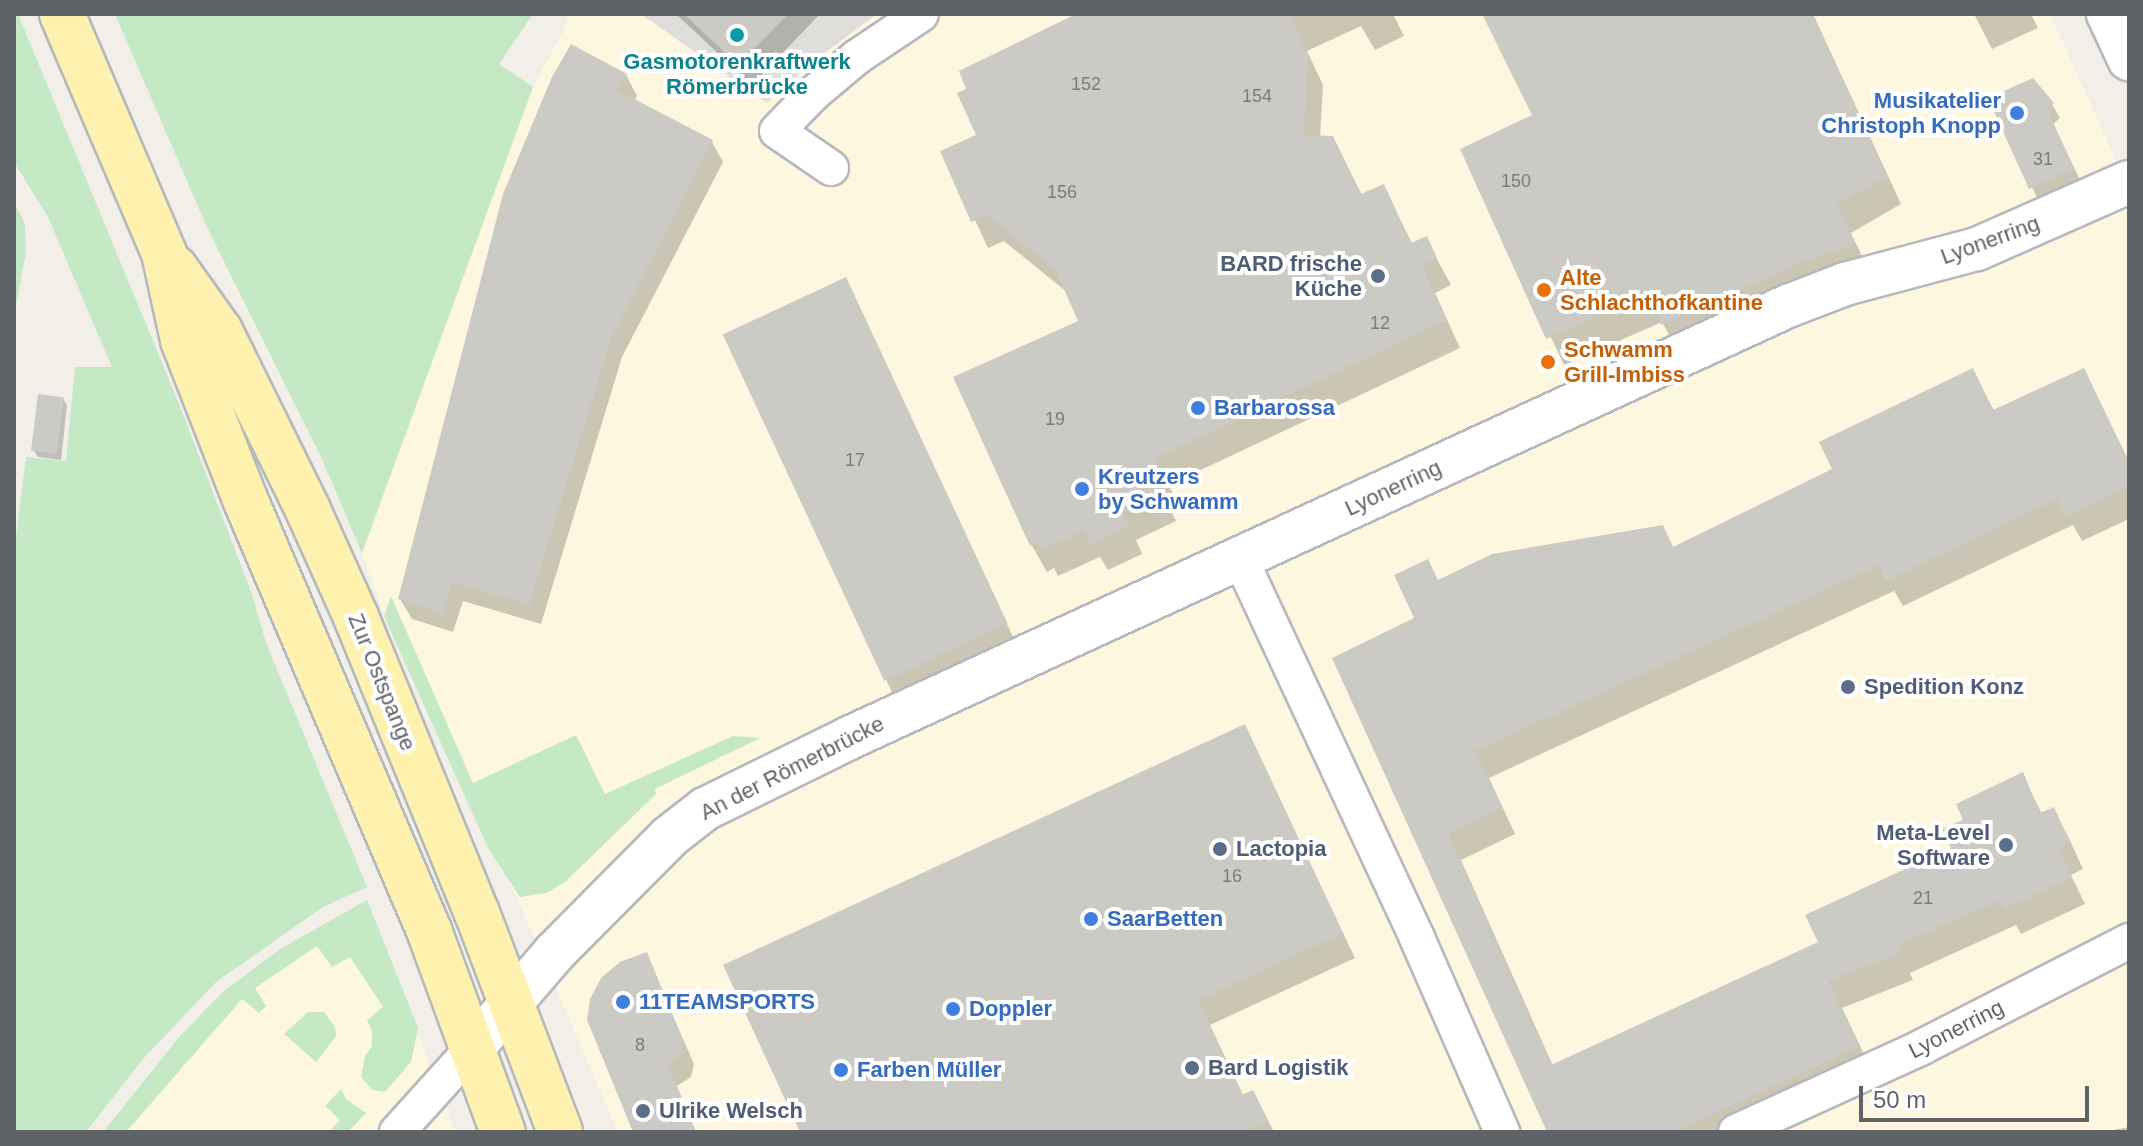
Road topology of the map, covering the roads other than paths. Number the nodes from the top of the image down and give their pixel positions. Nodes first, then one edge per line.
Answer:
1 (62, 14) edge
2 (921, 14) edge
3 (2108, 14) edge
4 (2129, 59) edge
5 (831, 168) dead end
6 (2129, 182) edge
7 (164, 253) junction
8 (1240, 558) junction
9 (2129, 941) edge
10 (511, 1002) junction
11 (471, 1050) junction
12 (397, 1132) edge
13 (503, 1132) edge
14 (560, 1132) edge
15 (1502, 1132) edge
16 (1736, 1132) edge

1 - 7 main road, Zur Ostspange
2 - 5 street
3 - 4 street
6 - 8 street, Lyonerring
7 - 10 main road, Zur Ostspange
7 - 11 main road, Zur Ostspange
8 - 10 street, An der Römerbrücke
8 - 15 street
9 - 16 street, Lyonerring
10 - 11 street, An der Römerbrücke
10 - 14 main road, Zur Ostspange
11 - 12 street, An der Römerbrücke
11 - 13 main road, Zur Ostspange

